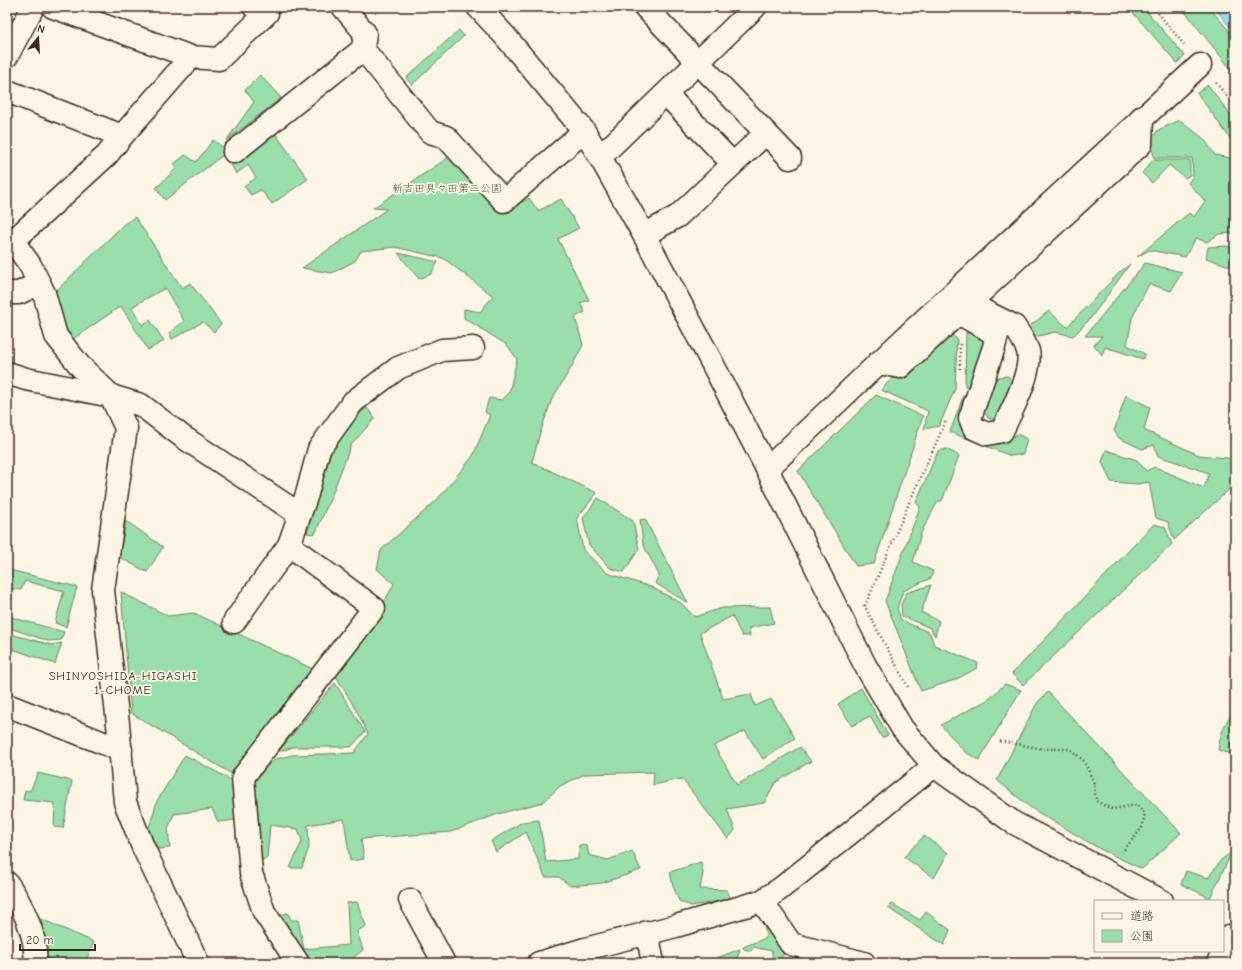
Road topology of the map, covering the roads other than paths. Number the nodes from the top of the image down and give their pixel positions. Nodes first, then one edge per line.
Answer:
1 (33, 7) edge
2 (53, 7) edge
3 (254, 7) edge
4 (343, 7) edge
5 (478, 7) edge
6 (645, 7) edge
7 (746, 10) edge
8 (363, 49) junction
9 (7, 56) edge
10 (191, 57) junction
11 (699, 62) junction
12 (1200, 64) dead end
13 (7, 91) edge
14 (666, 94) junction
15 (584, 131) junction
16 (766, 133) junction
17 (122, 136) junction
18 (234, 152) dead end
19 (600, 157) junction
20 (790, 158) dead end
21 (733, 164) junction
22 (644, 235) junction
23 (10, 239) edge
24 (39, 283) junction
25 (7, 293) edge
26 (953, 307) junction
27 (472, 348) dead end
28 (7, 373) edge
29 (111, 396) junction
30 (767, 469) junction
31 (299, 514) junction
32 (289, 544) junction
33 (234, 622) dead end
34 (7, 705) edge
35 (121, 750) junction
36 (934, 766) junction
37 (7, 883) edge
38 (410, 900) dead end
39 (1160, 900) edge
40 (762, 901) junction
41 (647, 932) junction
42 (1229, 936) edge
43 (1224, 948) edge
44 (1222, 952) edge
45 (587, 956) edge
46 (35, 963) edge
47 (198, 963) edge
48 (298, 963) edge
49 (444, 963) edge
50 (540, 963) edge
51 (653, 963) edge
52 (864, 963) edge
53 (1218, 963) edge

1 - 9 street
2 - 10 street
3 - 10 street
4 - 8 street
5 - 15 street
6 - 11 street
7 - 11 street
8 - 15 street
8 - 18 street
10 - 17 street
11 - 14 street
11 - 16 street
12 - 26 street
13 - 17 street
14 - 19 street
14 - 21 street
15 - 19 street
16 - 20 street
16 - 21 street
17 - 23 street
19 - 22 street
21 - 22 street
22 - 30 street
23 - 24 street
24 - 25 street
24 - 29 street
26 - 26 street
26 - 30 street
27 - 31 street
28 - 29 street
29 - 31 street
29 - 35 street
30 - 36 street
31 - 32 street
32 - 33 street
32 - 48 street
34 - 35 street
35 - 47 street
36 - 39 street
36 - 40 street
37 - 46 street
38 - 49 street
40 - 41 street
40 - 52 street
41 - 45 street
41 - 51 street
42 - 43 street
44 - 53 street
45 - 50 street

